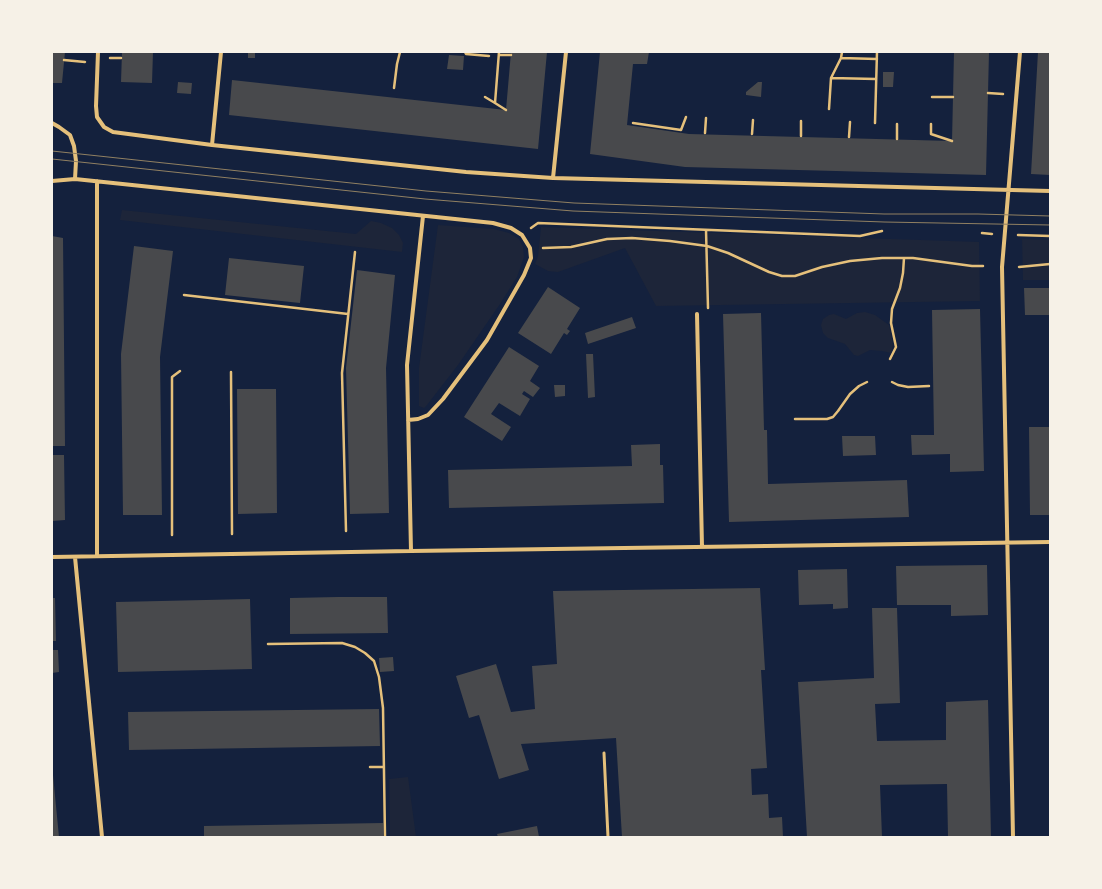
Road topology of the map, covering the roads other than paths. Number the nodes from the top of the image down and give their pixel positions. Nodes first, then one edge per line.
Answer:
1 (98, 52) edge
2 (221, 52) edge
3 (566, 52) edge
4 (1020, 52) edge
5 (52, 123) edge
6 (212, 145) junction
7 (553, 178) junction
8 (75, 179) junction
9 (52, 181) edge
10 (97, 181) junction
11 (1009, 190) junction
12 (1050, 191) edge
13 (423, 216) junction
14 (697, 314) dead end
15 (408, 420) junction
16 (1050, 542) edge
17 (1006, 544) junction
18 (702, 547) junction
19 (411, 551) junction
20 (97, 556) junction
21 (52, 557) edge
22 (75, 557) junction
23 (604, 753) dead end
24 (102, 837) edge
25 (608, 837) edge
26 (1012, 837) edge

1 - 6 street
2 - 6 street
3 - 7 street
4 - 11 street
5 - 8 street
6 - 7 street
7 - 11 street
8 - 9 street
8 - 10 street
10 - 13 street
10 - 20 street
11 - 12 street
11 - 17 street
13 - 15 street
13 - 15 street
14 - 18 street
15 - 19 street
16 - 17 street
17 - 18 street
17 - 26 street
18 - 19 street
19 - 20 street
20 - 22 street
21 - 22 street
22 - 24 street
23 - 25 lane

